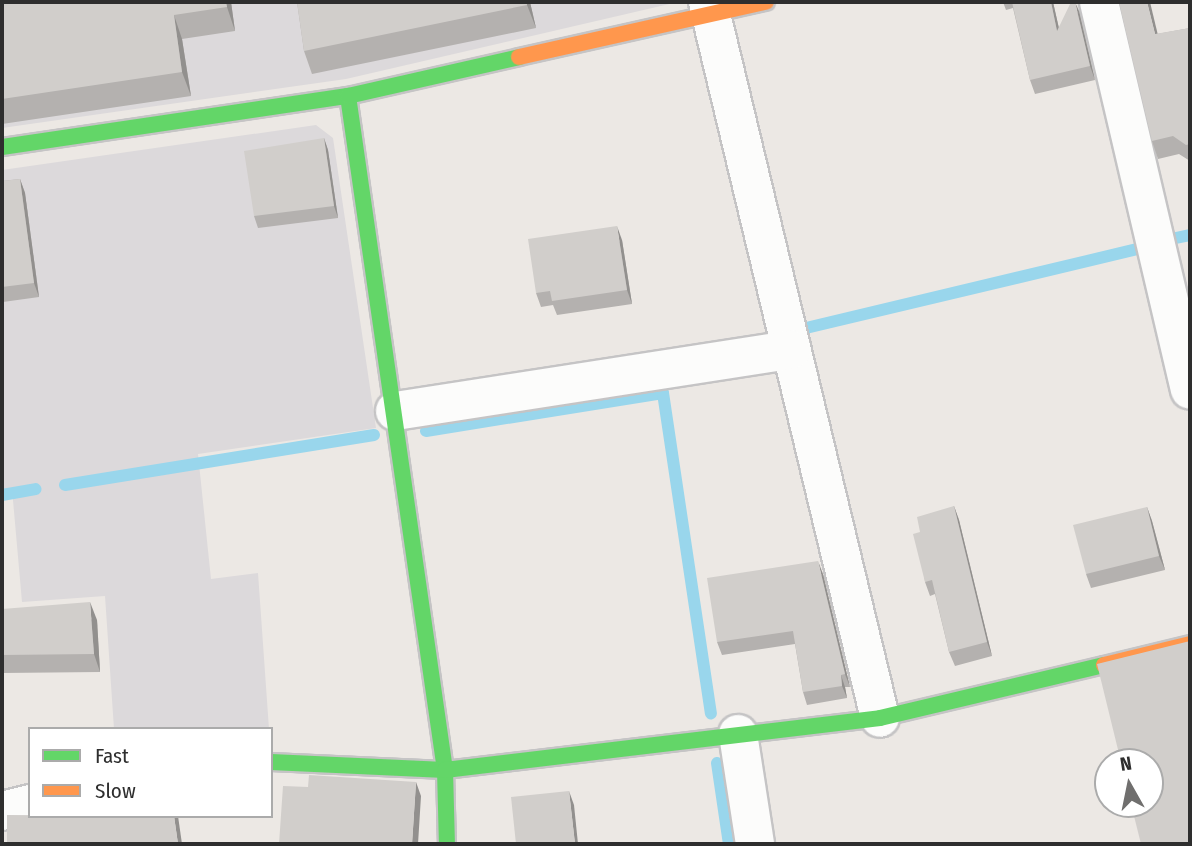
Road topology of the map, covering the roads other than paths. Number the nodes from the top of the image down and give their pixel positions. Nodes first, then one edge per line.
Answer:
1 (766, 2) edge
2 (1099, 2) edge
3 (709, 9) edge
4 (348, 96) junction
5 (2, 147) edge
6 (791, 350) junction
7 (1190, 389) edge
8 (395, 411) junction
9 (1190, 644) edge
10 (880, 718) junction
11 (738, 734) junction
12 (273, 762) edge
13 (445, 770) junction
14 (28, 804) edge
15 (2, 811) edge
16 (447, 844) edge
17 (755, 844) edge

1 - 3 street
2 - 7 street
3 - 4 street
3 - 6 street
4 - 5 street
4 - 8 street
6 - 8 street
6 - 10 street
8 - 13 street
9 - 10 street
10 - 11 street
11 - 13 street
11 - 17 street
12 - 13 street
13 - 16 street
14 - 15 street

